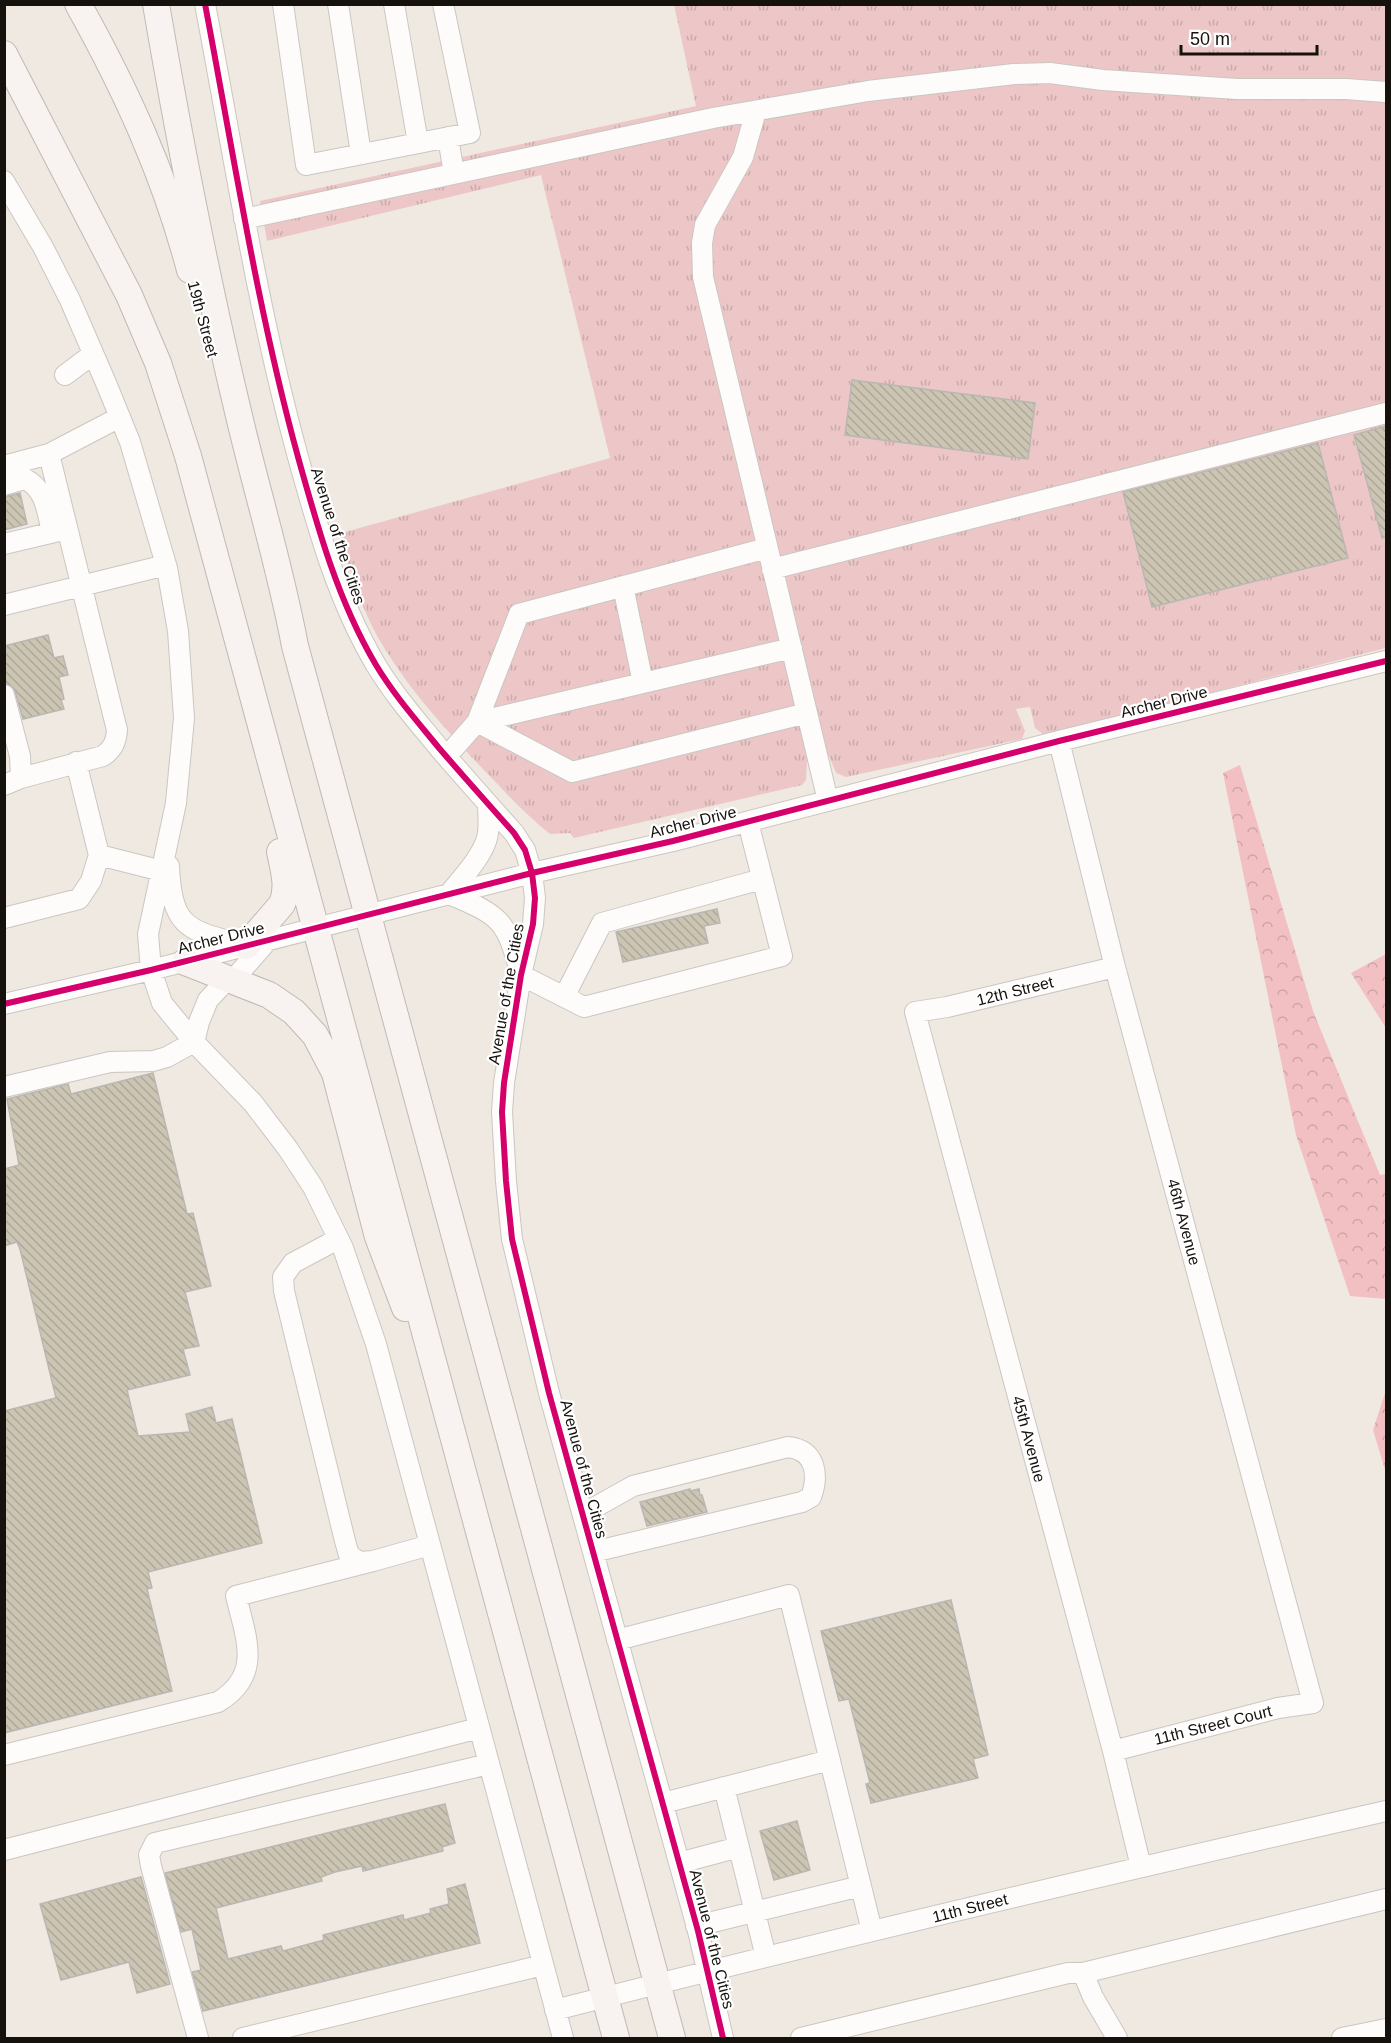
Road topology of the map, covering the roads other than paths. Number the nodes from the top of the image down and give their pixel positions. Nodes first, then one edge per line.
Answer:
1 (78, 4) edge
2 (156, 4) edge
3 (205, 4) edge
4 (283, 4) edge
5 (339, 4) edge
6 (394, 4) edge
7 (443, 4) edge
8 (4, 54) edge
9 (4, 88) edge
10 (1386, 92) edge
11 (756, 111) junction
12 (448, 137) junction
13 (418, 143) junction
14 (362, 154) junction
15 (454, 174) junction
16 (4, 181) edge
17 (69, 182) junction
18 (10, 201) edge
19 (244, 219) junction
20 (93, 354) junction
21 (65, 375) dead end
22 (1386, 413) edge
23 (120, 417) junction
24 (49, 454) junction
25 (4, 466) edge
26 (4, 485) edge
27 (197, 490) junction
28 (60, 530) junction
29 (4, 544) edge
30 (767, 548) junction
31 (166, 565) junction
32 (772, 569) junction
33 (81, 586) junction
34 (623, 586) junction
35 (4, 605) edge
36 (296, 646) junction
37 (792, 648) junction
38 (1386, 661) edge
39 (644, 683) junction
40 (4, 695) edge
41 (807, 713) junction
42 (477, 722) junction
43 (7, 730) edge
44 (1059, 741) junction
45 (447, 756) junction
46 (76, 762) junction
47 (13, 781) edge
48 (828, 801) junction
49 (488, 804) junction
50 (748, 822) junction
51 (168, 840) junction
52 (99, 855) junction
53 (162, 871) junction
54 (532, 873) junction
55 (762, 879) junction
56 (449, 894) junction
57 (368, 914) junction
58 (4, 918) edge
59 (602, 923) junction
60 (315, 928) junction
61 (777, 938) junction
62 (257, 943) junction
63 (379, 956) junction
64 (185, 962) junction
65 (1115, 967) junction
66 (151, 970) junction
67 (521, 975) junction
68 (233, 980) junction
69 (564, 997) junction
70 (4, 1004) edge
71 (915, 1012) joint
72 (194, 1042) junction
73 (4, 1087) edge
74 (338, 1239) junction
75 (468, 1283) dead end
76 (453, 1430) junction
77 (583, 1514) junction
78 (430, 1545) junction
79 (593, 1552) junction
80 (373, 1560) junction
81 (617, 1640) junction
82 (1313, 1703) joint
83 (479, 1728) junction
84 (1113, 1751) junction
85 (4, 1755) edge
86 (830, 1760) junction
87 (489, 1764) junction
88 (724, 1787) junction
89 (663, 1803) junction
90 (1386, 1811) edge
91 (739, 1847) junction
92 (4, 1850) edge
93 (679, 1863) junction
94 (1141, 1867) junction
95 (861, 1886) junction
96 (1386, 1899) edge
97 (756, 1912) junction
98 (696, 1926) junction
99 (872, 1931) junction
100 (766, 1957) junction
101 (543, 1965) junction
102 (707, 1972) junction
103 (1083, 1973) junction
104 (657, 1985) junction
105 (606, 1997) junction
106 (555, 2010) junction
107 (1386, 2028) edge
108 (198, 2038) edge
109 (243, 2038) edge
110 (563, 2038) edge
111 (616, 2038) edge
112 (672, 2038) edge
113 (723, 2038) edge
114 (801, 2038) edge
115 (1117, 2038) edge
116 (1342, 2038) edge

1 - 36 main road, 19th Street
2 - 36 main road
3 - 19 street, Avenue of the Cities
4 - 14 street
5 - 14 street
6 - 13 street
7 - 12 street
8 - 17 main road
9 - 17 main road
10 - 11 street
11 - 15 street
11 - 30 street
12 - 13 street
12 - 15 street
13 - 14 street
15 - 19 street
16 - 18 street
17 - 27 main road
18 - 20 street
19 - 45 street, Avenue of the Cities
20 - 21 street
20 - 23 street
22 - 32 street
23 - 24 street
23 - 31 street
24 - 25 street
24 - 28 street
26 - 28 street
27 - 60 main road
27 - 62 main road
28 - 29 street
28 - 33 street
30 - 32 street
30 - 34 street
31 - 33 street
31 - 51 street
32 - 37 street
33 - 35 street
33 - 46 street
34 - 39 street
34 - 42 street
36 - 57 main road
37 - 39 street
37 - 41 street
38 - 44 street, Archer Drive
39 - 42 street
40 - 43 street
41 - 42 street
41 - 48 street
42 - 45 street
43 - 47 street
44 - 48 street, Archer Drive
44 - 65 street, 46th Avenue
45 - 49 street, Avenue of the Cities
46 - 47 street
46 - 52 street
48 - 50 street, Archer Drive
49 - 54 street, Avenue of the Cities
49 - 56 street
50 - 54 street, Archer Drive
50 - 55 street
51 - 53 street
51 - 62 street
52 - 53 street
52 - 58 street
53 - 66 street
54 - 56 street, Archer Drive
54 - 67 street, Avenue of the Cities
55 - 59 street
55 - 61 street
56 - 57 street, Archer Drive
56 - 67 street
57 - 60 street, Archer Drive
57 - 63 main road
59 - 61 street
59 - 69 street
60 - 62 street, Archer Drive
60 - 76 main road
61 - 69 street
62 - 64 street, Archer Drive
62 - 68 street
63 - 75 main road
63 - 104 main road
64 - 66 street, Archer Drive
64 - 68 main road
65 - 71 street, 12th Street
65 - 82 street, 46th Avenue
66 - 70 street, Archer Drive
66 - 72 street
67 - 69 street
67 - 77 street, Avenue of the Cities
68 - 72 street
68 - 76 main road
71 - 84 street, 45th Avenue
72 - 73 street
72 - 74 street
74 - 78 street
74 - 80 street
76 - 105 main road
77 - 79 street, Avenue of the Cities
77 - 79 street
78 - 80 street
78 - 83 street
79 - 81 street, Avenue of the Cities
80 - 85 street
81 - 86 street
81 - 89 street, Avenue of the Cities
82 - 84 street, 11th Street Court
83 - 87 street
83 - 92 street
84 - 94 street, 45th Avenue
86 - 88 street
86 - 95 street
87 - 101 street
87 - 108 street
88 - 89 street
88 - 91 street
89 - 93 street, Avenue of the Cities
90 - 94 street, 11th Street
91 - 93 street
91 - 97 street
93 - 98 street, Avenue of the Cities
94 - 99 street, 11th Street
95 - 97 street
95 - 99 street
96 - 103 street
97 - 98 street
97 - 100 street
98 - 102 street, Avenue of the Cities
99 - 100 street, 11th Street
100 - 102 street, 11th Street
101 - 106 street
101 - 109 street
102 - 104 street, 11th Street
102 - 113 street, Avenue of the Cities
103 - 114 street
103 - 115 street
104 - 105 street, 11th Street
104 - 112 main road
105 - 106 street, 11th Street
105 - 111 main road
106 - 110 street
107 - 116 street

